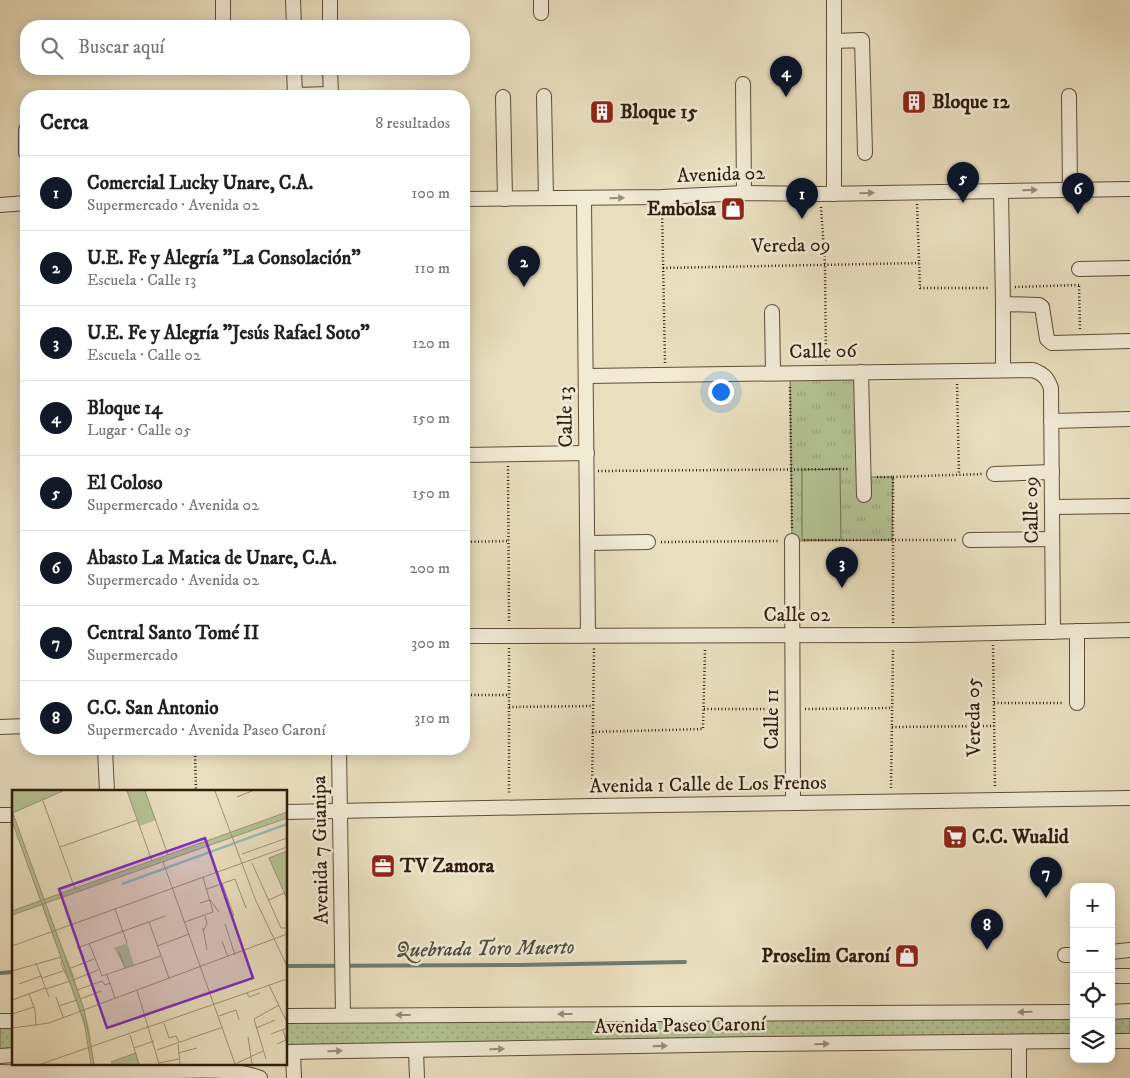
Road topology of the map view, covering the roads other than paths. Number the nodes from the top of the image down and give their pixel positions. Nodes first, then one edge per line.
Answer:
1 (224, 0) edge
2 (293, 0) edge
3 (330, 0) edge
4 (834, 0) edge
5 (223, 20) edge
6 (294, 20) edge
7 (330, 20) edge
8 (834, 41) junction
9 (294, 75) edge
10 (330, 75) edge
11 (743, 84) dead end
12 (295, 90) edge
13 (331, 90) edge
14 (544, 96) dead end
15 (1069, 96) dead end
16 (503, 97) dead end
17 (865, 153) dead end
18 (1070, 190) junction
19 (1130, 190) edge
20 (1001, 191) junction
21 (744, 193) junction
22 (827, 194) junction
23 (546, 198) junction
24 (584, 198) junction
25 (470, 199) edge
26 (505, 199) junction
27 (20, 203) edge
28 (0, 204) edge
29 (1130, 268) edge
30 (1080, 270) road end
31 (1003, 304) junction
32 (772, 312) dead end
33 (1130, 341) edge
34 (1003, 370) junction
35 (861, 372) junction
36 (773, 373) junction
37 (586, 376) junction
38 (1051, 388) joint
39 (1130, 420) edge
40 (1051, 421) junction
41 (586, 454) junction
42 (470, 455) edge
43 (1052, 472) junction
44 (994, 474) road end
45 (864, 495) dead end
46 (1130, 506) edge
47 (1052, 507) junction
48 (1052, 539) junction
49 (792, 540) road end
50 (970, 540) road end
51 (648, 542) road end
52 (588, 543) junction
53 (1130, 630) edge
54 (1077, 631) junction
55 (1054, 632) junction
56 (792, 635) junction
57 (470, 636) edge
58 (588, 636) junction
59 (1077, 703) road end
60 (0, 726) edge
61 (20, 726) edge
62 (104, 755) edge
63 (339, 755) edge
64 (107, 790) edge
65 (1130, 798) edge
66 (793, 803) junction
67 (341, 811) junction
68 (288, 812) edge
69 (1130, 950) edge
70 (1115, 952) edge
71 (1115, 976) edge
72 (1130, 976) edge
73 (1130, 1011) edge
74 (1070, 1012) edge
75 (1115, 1012) edge
76 (343, 1015) junction
77 (288, 1016) edge
78 (1130, 1040) edge
79 (1070, 1041) edge
80 (1115, 1041) edge
81 (1019, 1042) junction
82 (416, 1050) junction
83 (290, 1052) edge
84 (32, 1068) edge
85 (0, 1072) edge
86 (260, 1078) edge
87 (294, 1078) edge
88 (417, 1078) edge
89 (1020, 1078) edge

1 - 5 street
2 - 6 street
3 - 7 street
4 - 8 street
8 - 17 street
8 - 22 street
9 - 12 street
10 - 13 street
11 - 21 street
14 - 23 street
15 - 18 street
16 - 26 street
18 - 19 street, Avenida 02
20 -> 18 street, Avenida 02
22 -> 20 street, Avenida 02
20 - 31 street
21 - 22 street, Avenida 02
24 -> 21 street, Avenida 02
23 - 24 street, Avenida 02
23 - 26 street, Avenida 02
24 - 37 street, Calle 13
25 - 26 street, Avenida 02
27 - 28 street
29 - 30 street
31 - 33 street
31 - 34 street
32 - 36 street
34 - 35 street, Calle 06
34 - 38 street, Calle 06
35 - 36 street, Calle 06
35 - 45 street
36 - 37 street, Calle 06
37 - 41 street, Calle 13
38 - 40 street, Calle 09
39 - 40 street
40 - 43 street, Calle 09
41 - 42 street
41 - 52 street, Calle 13
43 - 44 street
43 - 47 street, Calle 09
46 - 47 street
47 - 48 street, Calle 09
48 - 50 street
48 - 55 street, Calle 09
49 - 56 street, Calle 11
51 - 52 street
52 - 58 street, Calle 13
53 - 54 street, Calle 02
54 - 55 street, Calle 02
54 - 59 street
55 - 56 street, Calle 02
56 - 58 street, Calle 02
56 - 66 street, Calle 11
57 - 58 street, Calle 02
60 - 61 street
62 - 64 street
63 - 67 street, Avenida 7 Guanipa
65 - 66 street, Avenida 1 Calle de Los Frenos
66 - 67 street, Avenida 1 Calle de Los Frenos
67 - 68 street, Avenida 1 Calle de Los Frenos
67 - 76 street, Avenida 7 Guanipa
69 - 70 street
71 - 72 street
73 - 75 street
74 -> 76 street, Avenida Paseo Caroní
76 - 77 street, Avenida Paseo Caroní
78 - 80 street
79 - 81 street, Avenida Paseo Caroní
82 -> 81 street, Avenida Paseo Caroní
81 - 89 street
83 -> 82 street, Avenida Paseo Caroní
82 - 88 street
83 - 87 street
84 - 85 street
84 - 86 street

